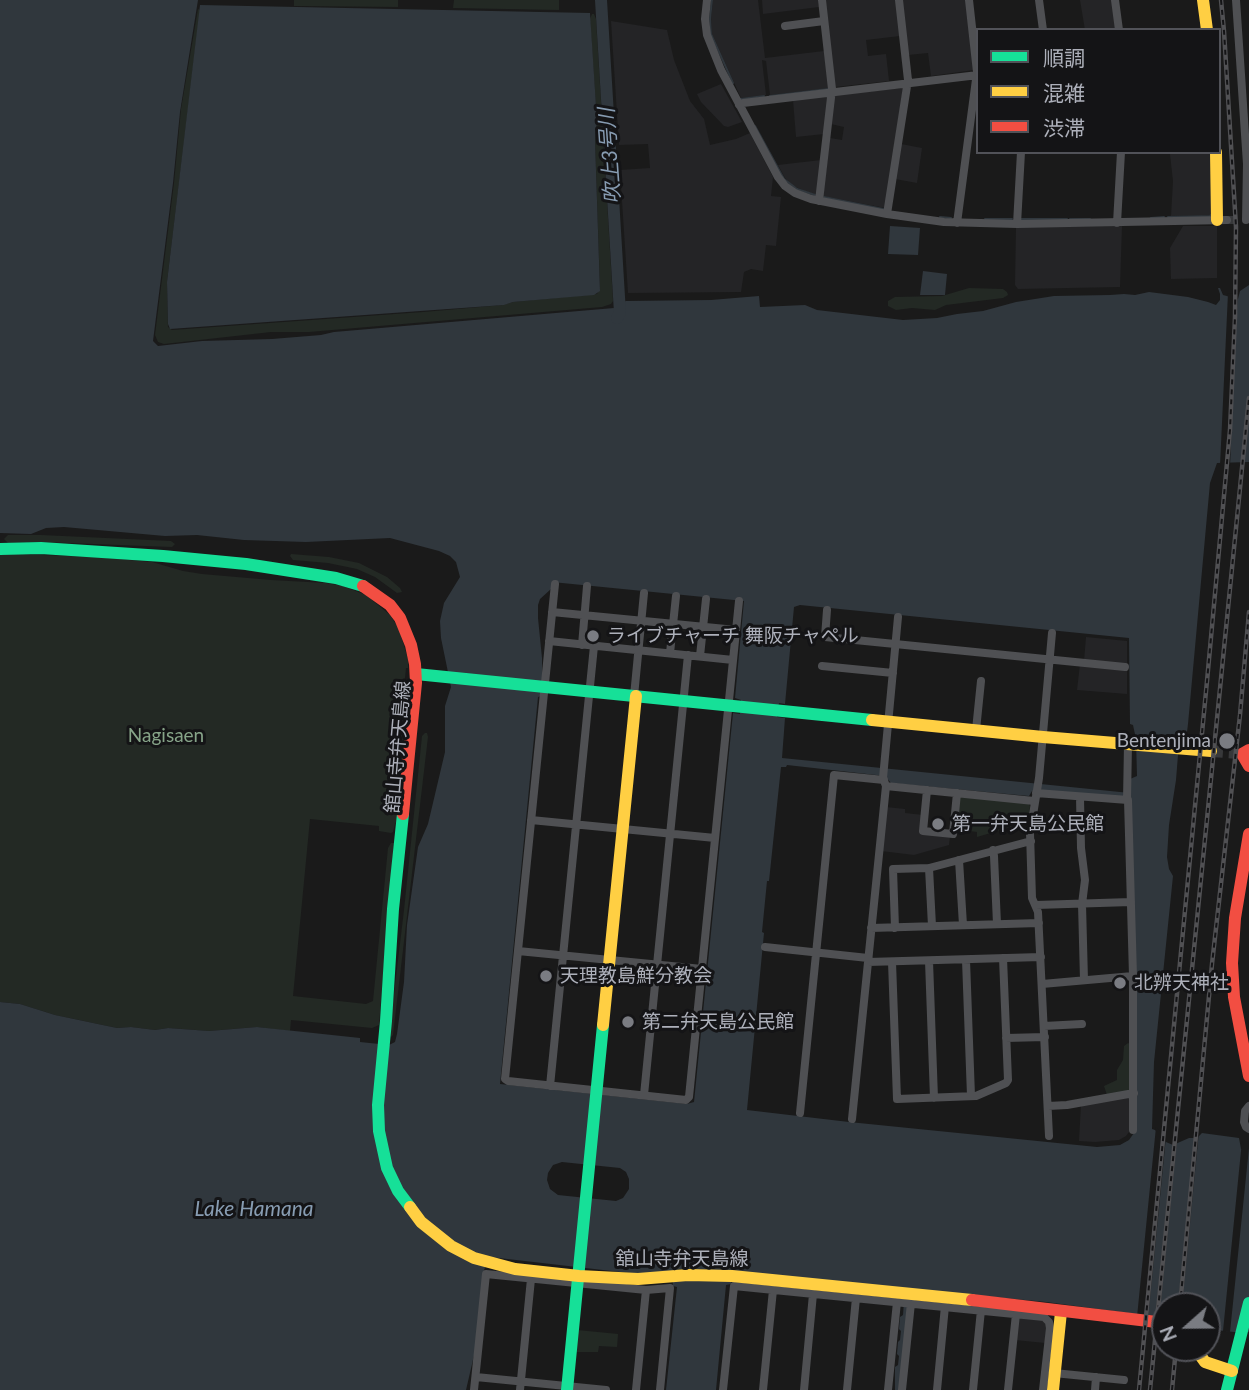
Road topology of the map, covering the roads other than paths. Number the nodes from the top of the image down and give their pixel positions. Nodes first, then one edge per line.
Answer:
1 (707, 0) edge
2 (821, 0) edge
3 (898, 0) edge
4 (969, 0) edge
5 (1039, 0) edge
6 (1115, 0) edge
7 (1203, 0) edge
8 (1236, 0) edge
9 (824, 21) junction
10 (785, 26) dead end
11 (1043, 28) edge
12 (1119, 28) edge
13 (1207, 28) edge
14 (976, 66) edge
15 (976, 76) edge
16 (976, 83) edge
17 (907, 84) junction
18 (832, 93) junction
19 (739, 105) junction
20 (1021, 154) edge
21 (1121, 154) edge
22 (1216, 154) edge
23 (819, 201) junction
24 (887, 214) junction
25 (1222, 220) joint
26 (1245, 220) edge
27 (957, 223) junction
28 (1116, 223) junction
29 (1017, 224) junction
30 (0, 549) edge
31 (555, 584) dead end
32 (587, 586) dead end
33 (645, 593) dead end
34 (676, 596) dead end
35 (706, 599) dead end
36 (738, 601) dead end
37 (827, 610) dead end
38 (552, 612) junction
39 (584, 615) junction
40 (898, 617) dead end
41 (642, 621) junction
42 (673, 624) junction
43 (703, 627) junction
44 (736, 630) junction
45 (1052, 633) dead end
46 (549, 642) junction
47 (896, 644) junction
48 (582, 645) junction
49 (594, 646) junction
50 (639, 650) junction
51 (670, 653) junction
52 (688, 655) junction
53 (700, 656) junction
54 (1050, 659) junction
55 (733, 660) junction
56 (822, 666) dead end
57 (1125, 667) dead end
58 (893, 673) junction
59 (424, 675) junction
60 (981, 681) dead end
61 (543, 687) junction
62 (589, 692) junction
63 (635, 696) junction
64 (683, 701) junction
65 (734, 706) junction
66 (888, 721) junction
67 (976, 730) junction
68 (1043, 737) junction
69 (1131, 744) junction
70 (1211, 751) tunnel mouth
71 (1243, 752) edge
72 (1249, 766) edge
73 (884, 778) junction
74 (927, 790) junction
75 (1036, 792) junction
76 (957, 793) junction
77 (1080, 797) junction
78 (1127, 797) junction
79 (531, 820) junction
80 (576, 824) junction
81 (623, 829) junction
82 (670, 834) junction
83 (1249, 834) edge
84 (715, 838) junction
85 (1031, 841) junction
86 (993, 850) junction
87 (959, 860) junction
88 (929, 868) junction
89 (1131, 902) junction
90 (1082, 904) junction
91 (1036, 905) junction
92 (1039, 923) junction
93 (997, 924) junction
94 (962, 925) junction
95 (932, 926) junction
96 (871, 928) junction
97 (895, 928) junction
98 (765, 947) dead end
99 (518, 951) junction
100 (816, 952) junction
101 (563, 956) junction
102 (1041, 957) junction
103 (1003, 958) junction
104 (610, 960) junction
105 (868, 960) junction
106 (966, 960) junction
107 (929, 961) junction
108 (892, 962) junction
109 (657, 965) junction
110 (702, 969) junction
111 (1133, 976) junction
112 (1084, 980) junction
113 (1042, 984) junction
114 (1082, 1024) dead end
115 (1044, 1026) junction
116 (1045, 1037) junction
117 (1006, 1038) junction
118 (1249, 1076) edge
119 (550, 1086) junction
120 (597, 1092) junction
121 (1134, 1093) junction
122 (644, 1096) junction
123 (971, 1096) junction
124 (934, 1098) junction
125 (1048, 1106) junction
126 (1249, 1106) edge
127 (800, 1113) dead end
128 (852, 1119) dead end
129 (1249, 1129) edge
130 (1133, 1130) dead end
131 (1049, 1136) dead end
132 (579, 1276) junction
133 (531, 1279) junction
134 (646, 1290) junction
135 (773, 1290) junction
136 (813, 1294) junction
137 (856, 1298) junction
138 (904, 1299) junction
139 (1249, 1303) edge
140 (945, 1306) junction
141 (981, 1310) junction
142 (1060, 1312) junction
143 (1016, 1314) junction
144 (1151, 1322) edge
145 (1205, 1362) edge
146 (1232, 1371) junction
147 (1055, 1373) junction
148 (476, 1377) junction
149 (1096, 1377) junction
150 (1124, 1380) dead end
151 (521, 1386) edge
152 (567, 1388) edge
153 (474, 1390) edge
154 (606, 1390) edge
155 (636, 1390) edge
156 (660, 1390) edge
157 (723, 1390) edge
158 (763, 1390) edge
159 (804, 1390) edge
160 (847, 1390) edge
161 (888, 1390) edge
162 (902, 1390) edge
163 (937, 1390) edge
164 (973, 1390) edge
165 (1008, 1390) edge
166 (1044, 1390) edge
167 (1053, 1390) edge
168 (1095, 1390) edge
169 (1227, 1390) edge

1 - 19 street
2 - 9 street
3 - 17 street
4 - 14 street
5 - 11 street
6 - 12 street
7 - 13 main road
8 - 26 street
9 - 10 street
9 - 18 street
15 - 17 street
16 - 27 street
17 - 18 street
17 - 24 street
18 - 19 street
18 - 23 street
19 - 23 street
20 - 29 street
21 - 28 street
22 - 25 main road
23 - 24 street
24 - 27 street
25 - 28 street
27 - 29 street
28 - 29 street
30 - 59 main road, 舘山寺弁天島線
31 - 38 street
32 - 39 street
33 - 41 street
34 - 42 street
35 - 43 street
36 - 44 street
37 - 47 street
38 - 39 street
38 - 46 street
39 - 41 street
39 - 48 street
40 - 47 street
41 - 42 street
41 - 50 street
42 - 43 street
42 - 51 street
43 - 44 street
43 - 53 street
44 - 55 street
45 - 54 street
46 - 48 street
46 - 61 street
47 - 54 street
47 - 58 street
48 - 49 street
49 - 50 street
49 - 62 street
50 - 51 street
50 - 63 street
51 - 52 street
52 - 53 street
52 - 64 street
53 - 55 street
54 - 57 street
54 - 68 street
55 - 65 street
56 - 58 street
58 - 66 street
59 - 61 main road
59 - 132 main road, 舘山寺弁天島線
60 - 67 street
61 - 62 main road
61 - 79 street
62 - 63 main road
62 - 80 street
63 - 64 main road
63 - 81 main road
64 - 65 main road
64 - 82 street
65 - 66 main road
65 - 84 street
66 - 67 main road
66 - 73 street
67 - 68 main road
68 - 69 main road
68 - 75 street
69 - 70 main road
69 - 78 street
71 - 72 main road
73 - 74 street
73 - 96 street
73 - 100 street
74 - 76 street
74 - 76 street
75 - 76 street
75 - 77 street
75 - 85 street
77 - 78 street
77 - 90 street
78 - 89 street
79 - 80 street
79 - 99 street
80 - 81 street
80 - 101 street
81 - 82 street
81 - 104 main road
82 - 84 street
82 - 109 street
83 - 118 main road
84 - 110 street
85 - 86 street
85 - 91 street
86 - 87 street
86 - 93 street
87 - 88 street
87 - 94 street
88 - 95 street
88 - 97 street
89 - 90 street
89 - 111 street
90 - 91 street
90 - 112 street
91 - 92 street
92 - 93 street
92 - 102 street
93 - 94 street
94 - 95 street
95 - 97 street
96 - 97 street
96 - 105 street
98 - 100 street
99 - 101 street
99 - 119 street
100 - 105 street
100 - 127 street
101 - 104 street
101 - 119 street
102 - 103 street
102 - 113 street
103 - 106 street
103 - 117 street
104 - 109 street
104 - 120 main road
105 - 108 street
105 - 128 street
106 - 107 street
106 - 123 street
107 - 108 street
107 - 124 street
108 - 124 street
109 - 110 street
109 - 122 street
110 - 122 street
111 - 112 street
111 - 121 street
112 - 113 street
113 - 115 street
114 - 115 street
115 - 116 street
116 - 117 street
116 - 125 street
117 - 123 street
119 - 120 street
120 - 122 street
120 - 132 main road
121 - 125 street
121 - 130 street
123 - 124 street
125 - 131 street
126 - 129 street
132 - 133 street
132 - 134 street
132 - 138 main road, 舘山寺弁天島線
132 - 152 main road
133 - 148 street
133 - 151 street
134 - 155 street
134 - 156 street
135 - 136 street
135 - 157 street
135 - 158 street
136 - 137 street
136 - 159 street
137 - 138 street
137 - 160 street
138 - 140 street
138 - 142 main road, 舘山寺弁天島線
138 - 161 street
138 - 162 street
139 - 146 main road
140 - 141 street
140 - 163 street
141 - 143 street
141 - 164 street
142 - 144 main road, 舘山寺弁天島線
142 - 147 main road
143 - 165 street
143 - 166 street
145 - 146 main road
146 - 169 main road
147 - 149 street
147 - 167 main road
148 - 151 street
148 - 153 street
149 - 150 street
149 - 168 street
151 - 152 street
152 - 154 street

